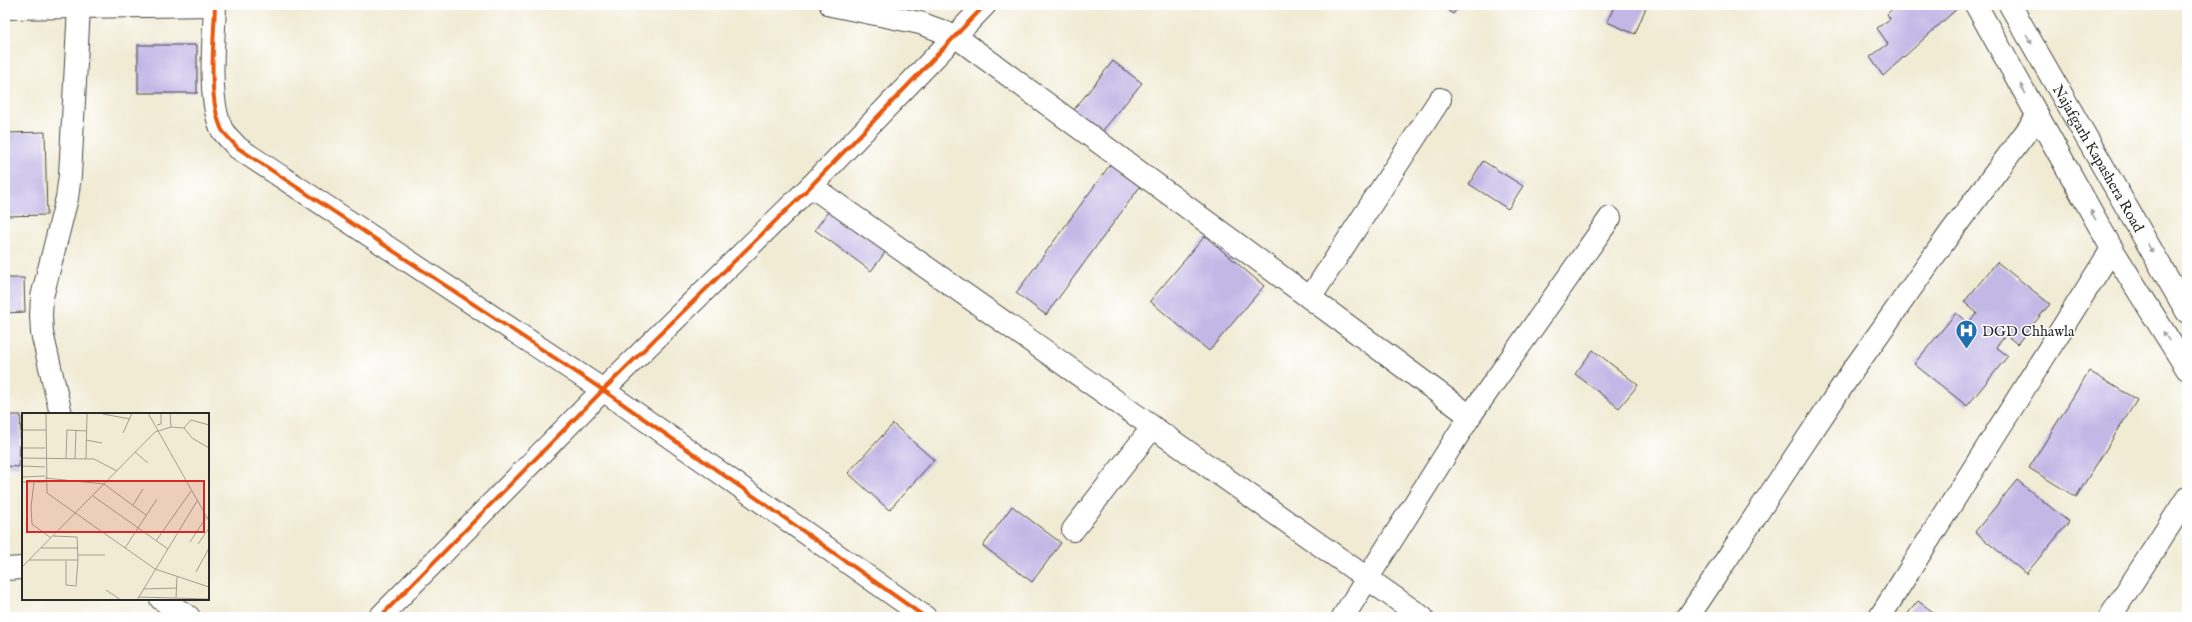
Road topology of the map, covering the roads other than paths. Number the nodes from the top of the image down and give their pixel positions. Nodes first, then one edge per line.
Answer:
1 (215, 5) edge
2 (831, 5) edge
3 (985, 5) edge
4 (1976, 5) edge
5 (2010, 5) edge
6 (79, 7) junction
7 (5, 8) edge
8 (955, 36) junction
9 (1440, 99) dead end
10 (2038, 116) junction
11 (811, 186) junction
12 (1610, 218) dead end
13 (2112, 249) junction
14 (1310, 298) junction
15 (2187, 312) edge
16 (2187, 369) edge
17 (603, 390) junction
18 (61, 413) edge
19 (1470, 416) junction
20 (1152, 428) junction
21 (2187, 498) edge
22 (1073, 530) dead end
23 (22, 568) edge
24 (5, 569) edge
25 (1367, 578) junction
26 (163, 600) edge
27 (189, 617) edge
28 (380, 617) edge
29 (926, 617) edge
30 (1343, 617) edge
31 (1422, 617) edge
32 (1688, 617) edge
33 (1880, 617) edge
34 (2110, 617) edge

1 - 6 street
1 - 17 street
2 - 8 street
3 - 8 street
10 -> 4 street
5 -> 15 street, Najafgarh Kapashera Road
6 - 7 street
6 - 18 street
8 - 11 street
8 - 14 street
9 - 14 street
13 -> 10 street
10 - 32 street
11 - 17 street
11 - 20 street
12 - 19 street
16 -> 13 street
13 - 33 street
14 - 19 street
17 - 28 street
17 - 29 street
19 - 25 street
20 - 22 street
20 - 25 street
21 - 34 street
23 - 24 street
25 - 30 street
25 - 31 street
26 - 27 street

